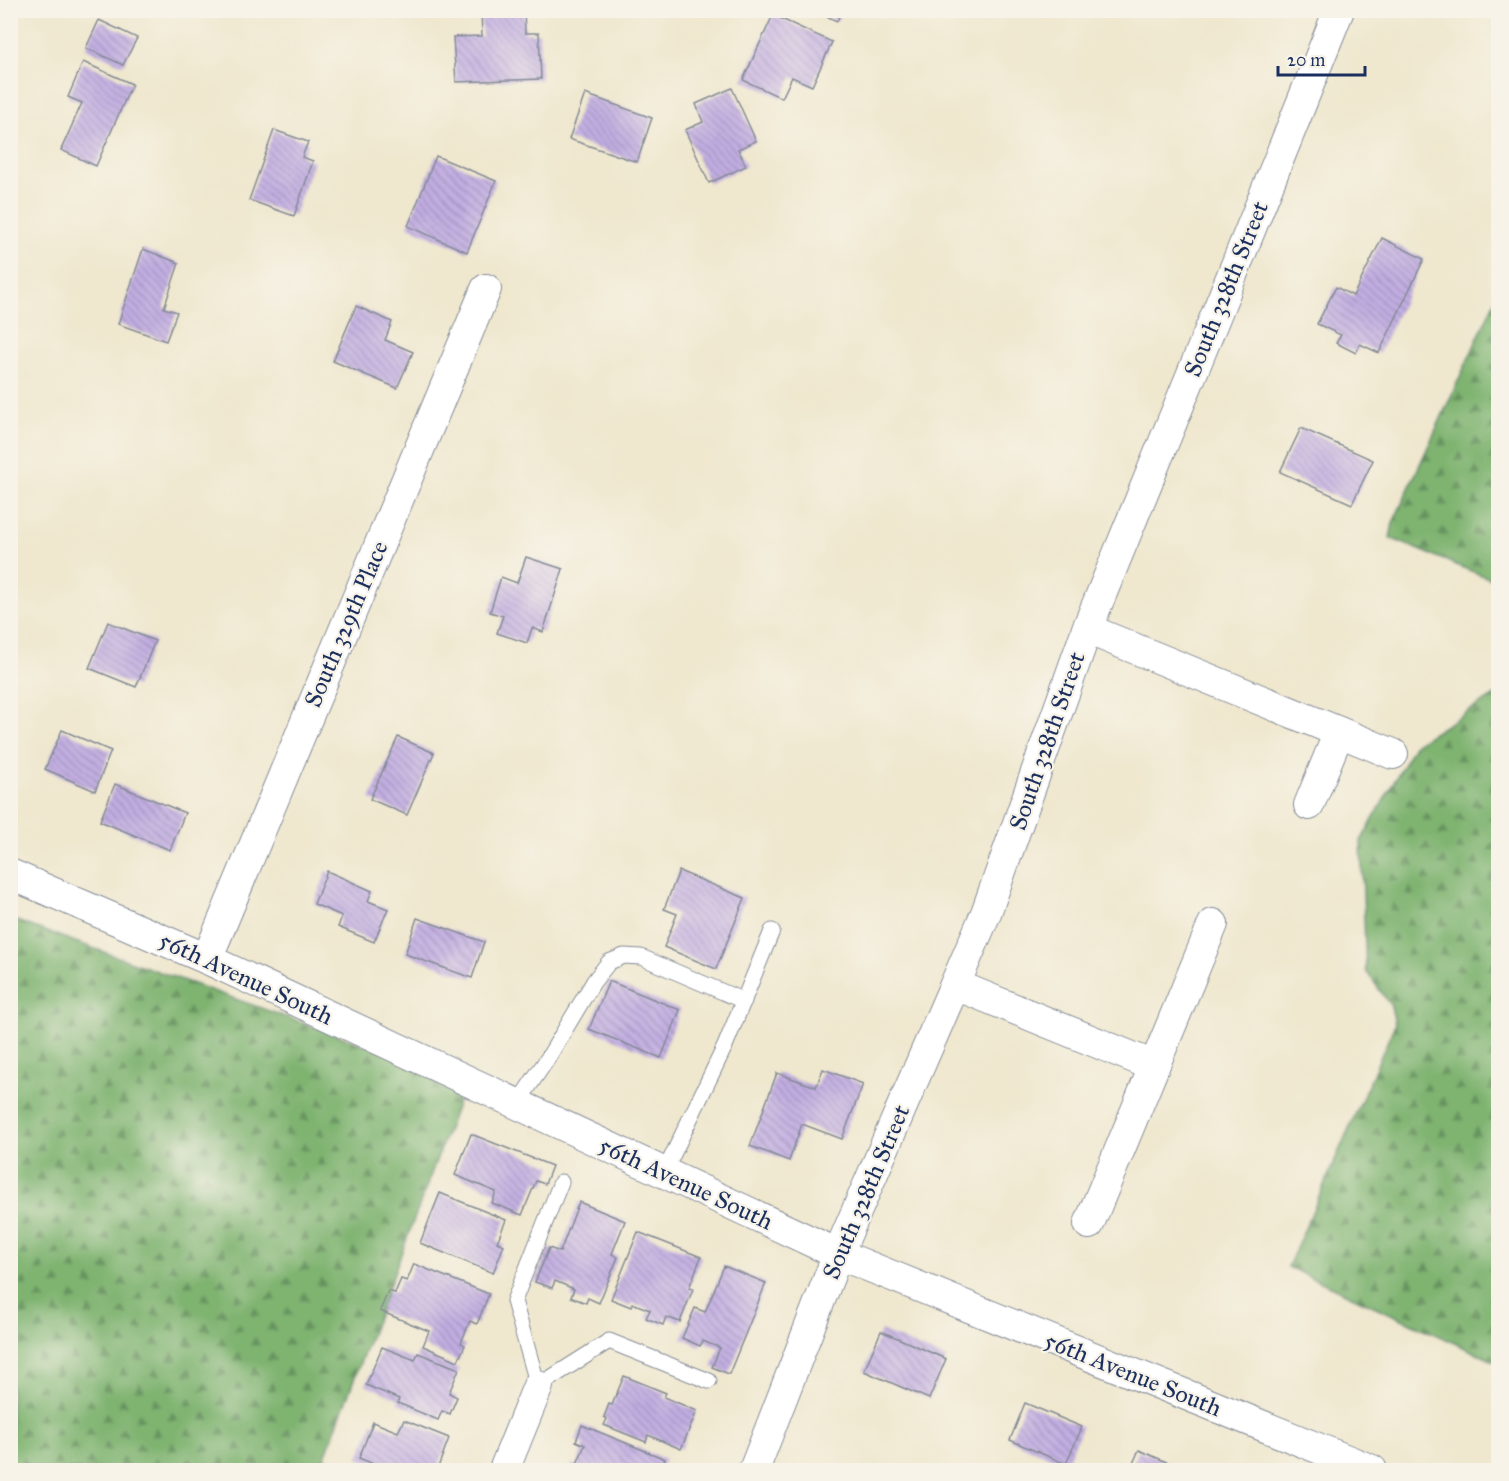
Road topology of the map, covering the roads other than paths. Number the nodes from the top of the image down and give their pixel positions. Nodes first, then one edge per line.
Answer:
1 (1339, 10) edge
2 (486, 289) dead end
3 (1086, 629) junction
4 (1339, 732) junction
5 (1393, 754) dead end
6 (1309, 805) dead end
7 (10, 874) edge
8 (1213, 924) dead end
9 (772, 931) dead end
10 (207, 959) junction
11 (956, 985) junction
12 (744, 1001) junction
13 (1154, 1066) junction
14 (517, 1104) junction
15 (664, 1173) junction
16 (561, 1182) dead end
17 (1089, 1224) dead end
18 (838, 1254) junction
19 (709, 1381) dead end
20 (538, 1386) junction
21 (504, 1470) edge
22 (754, 1470) edge
23 (1372, 1470) edge

1 - 3 street, South 328th Street
2 - 10 street, South 329th Place
3 - 4 street
3 - 11 street, South 328th Street
4 - 5 street
4 - 6 street
7 - 10 street, 56th Avenue South
8 - 13 street
9 - 12 lane
10 - 14 street, 56th Avenue South
11 - 13 street
11 - 18 street, South 328th Street
12 - 14 lane
12 - 15 lane
13 - 17 street
14 - 15 street, 56th Avenue South
15 - 18 street, 56th Avenue South
16 - 20 lane
18 - 22 street, South 328th Street
18 - 23 street, 56th Avenue South
19 - 20 lane
20 - 21 street

